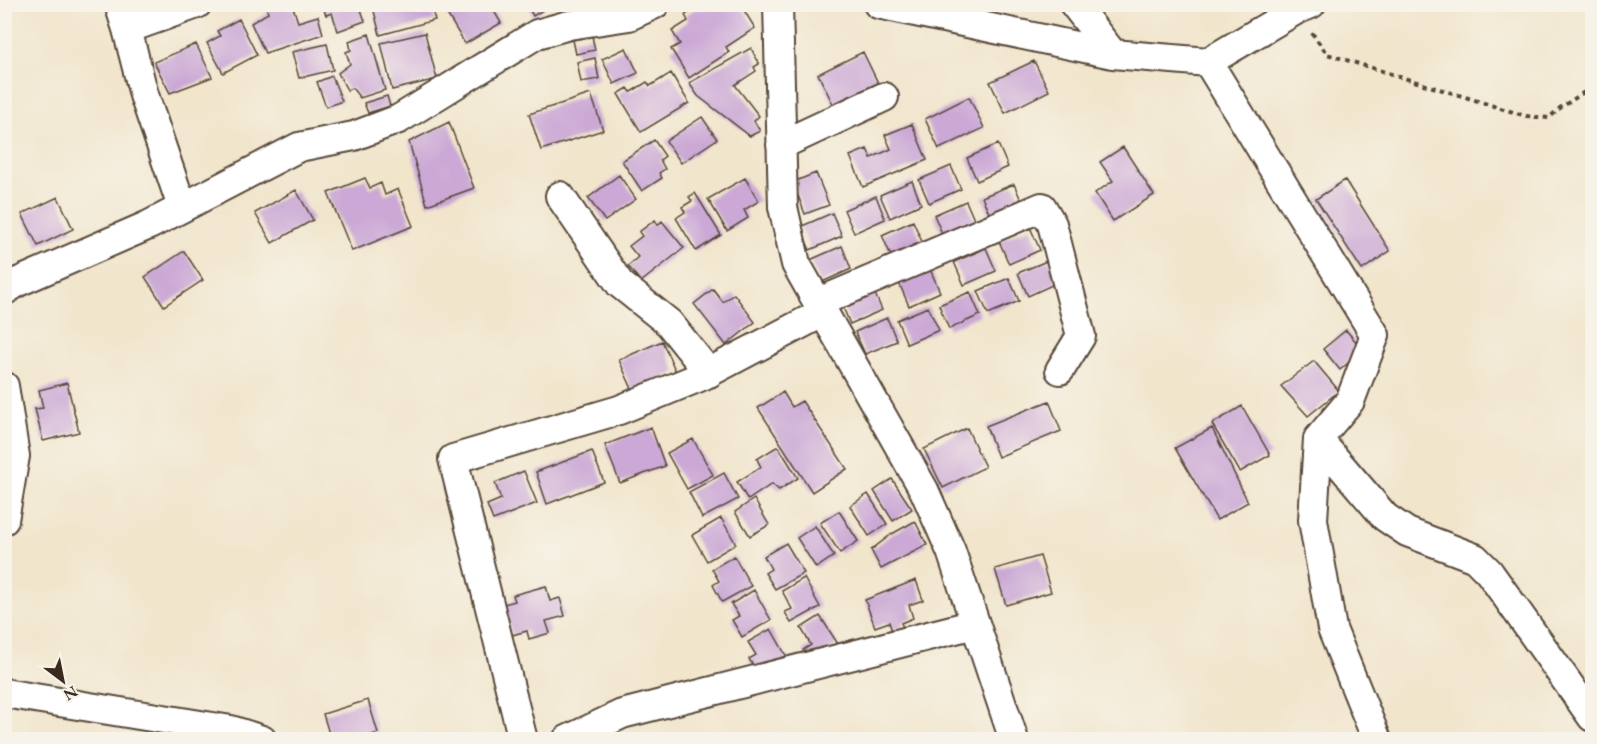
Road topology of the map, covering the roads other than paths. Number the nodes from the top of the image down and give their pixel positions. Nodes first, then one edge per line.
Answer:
1 (197, 4) edge
2 (655, 4) edge
3 (778, 4) edge
4 (878, 4) edge
5 (1074, 4) edge
6 (1304, 7) edge
7 (123, 17) edge
8 (1113, 54) junction
9 (1208, 62) junction
10 (884, 96) dead end
11 (781, 145) junction
12 (560, 196) dead end
13 (182, 207) junction
14 (4, 291) edge
15 (819, 308) junction
16 (1060, 370) dead end
17 (708, 373) junction
18 (4, 386) edge
19 (1318, 439) junction
20 (4, 520) edge
21 (975, 624) junction
22 (4, 693) edge
23 (1593, 717) edge
24 (262, 740) edge
25 (524, 740) edge
26 (567, 740) edge
27 (1014, 740) edge
28 (1377, 740) edge

1 - 7 street
2 - 13 street
3 - 11 street
4 - 8 street
5 - 8 street
6 - 9 street
7 - 13 street
8 - 9 street
9 - 19 street
10 - 11 street
11 - 15 street
12 - 17 street
13 - 14 street
15 - 16 street
15 - 17 street
15 - 21 street
17 - 25 street
18 - 20 street
19 - 23 street
19 - 28 street
21 - 26 street
21 - 27 street
22 - 24 street

